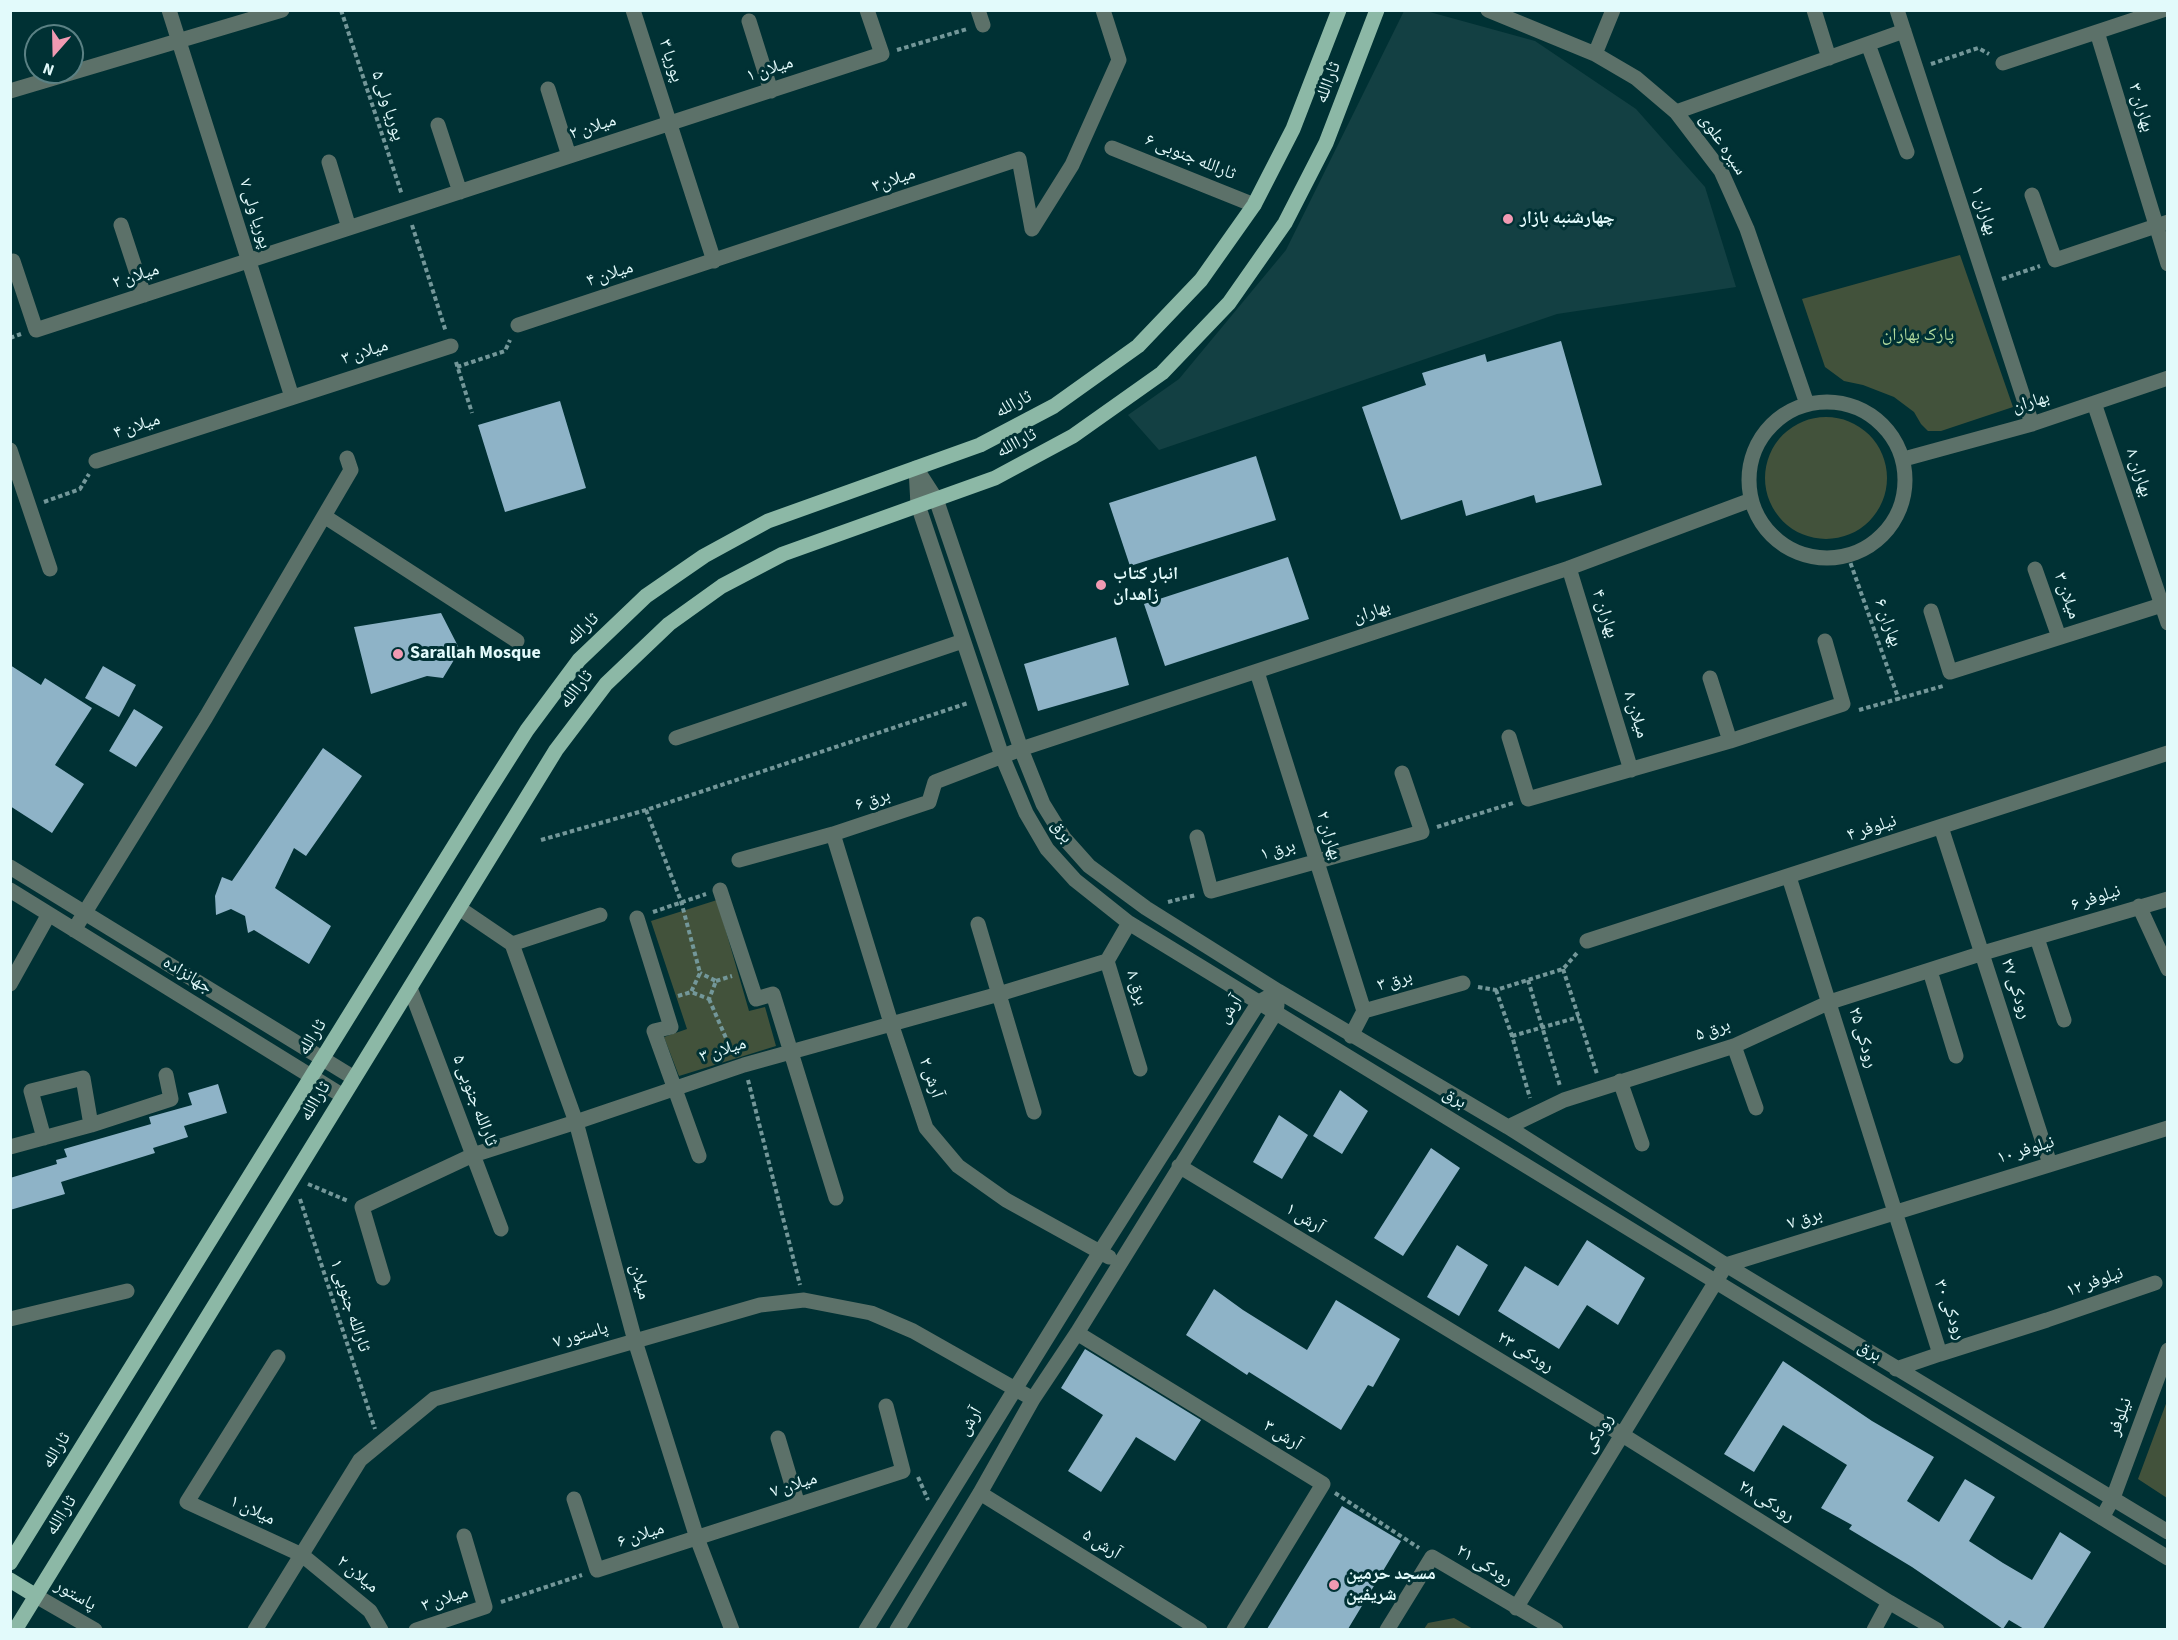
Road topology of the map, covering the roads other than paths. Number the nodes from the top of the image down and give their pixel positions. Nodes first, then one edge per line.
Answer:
1 (169, 10) edge
2 (282, 10) edge
3 (633, 10) edge
4 (867, 10) edge
5 (1102, 10) edge
6 (1339, 10) edge
7 (1377, 10) edge
8 (1488, 10) edge
9 (1613, 10) edge
10 (1814, 10) edge
11 (1897, 10) edge
12 (2163, 10) edge
13 (750, 21) dead end
14 (1904, 32) junction
15 (2097, 32) junction
16 (180, 42) junction
17 (1868, 44) junction
18 (1595, 54) junction
19 (1829, 58) junction
20 (2003, 63) road end
21 (548, 89) dead end
22 (10, 91) edge
23 (771, 91) junction
24 (1676, 112) junction
25 (670, 123) junction
26 (438, 125) dead end
27 (1112, 148) dead end
28 (1907, 152) dead end
29 (569, 156) junction
30 (329, 162) dead end
31 (460, 192) junction
32 (2032, 195) dead end
33 (1254, 205) junction
34 (2162, 224) edge
35 (121, 225) dead end
36 (349, 228) junction
37 (13, 261) dead end
38 (248, 261) junction
39 (714, 261) junction
40 (2168, 264) edge
41 (144, 295) junction
42 (518, 325) road end
43 (450, 346) road end
44 (2168, 378) edge
45 (292, 397) junction
46 (2094, 403) junction
47 (1807, 404) junction
48 (2032, 424) junction
49 (10, 450) edge
50 (347, 458) dead end
51 (1904, 459) junction
52 (96, 461) road end
53 (916, 468) junction
54 (936, 499) junction
55 (1751, 500) junction
56 (918, 505) junction
57 (324, 516) junction
58 (1569, 568) junction
59 (50, 569) dead end
60 (2035, 569) dead end
61 (2164, 604) edge
62 (1931, 611) dead end
63 (2168, 623) edge
64 (2059, 637) junction
65 (517, 640) dead end
66 (963, 641) junction
67 (1825, 641) dead end
68 (1602, 671) joint
69 (1257, 672) junction
70 (1710, 678) dead end
71 (1509, 737) dead end
72 (676, 738) dead end
73 (1730, 741) junction
74 (1021, 749) junction
75 (2168, 753) edge
76 (1002, 756) junction
77 (1631, 770) junction
78 (1402, 773) dead end
79 (1941, 827) junction
80 (833, 834) junction
81 (1197, 837) dead end
82 (739, 860) dead end
83 (1315, 861) junction
84 (10, 867) edge
85 (1789, 877) junction
86 (10, 890) edge
87 (720, 890) road end
88 (2168, 899) edge
89 (2139, 906) junction
90 (459, 908) junction
91 (85, 913) junction
92 (49, 914) junction
93 (600, 915) dead end
94 (637, 918) road end
95 (1129, 923) junction
96 (978, 924) dead end
97 (74, 930) junction
98 (2037, 938) junction
99 (1587, 941) road end
100 (512, 944) junction
101 (1983, 954) junction
102 (1107, 961) junction
103 (2168, 969) edge
104 (1930, 971) junction
105 (1463, 983) road end
106 (10, 984) edge
107 (410, 988) junction
108 (1278, 991) junction
109 (999, 994) junction
110 (1259, 1002) junction
111 (1830, 1002) junction
112 (1364, 1011) junction
113 (1276, 1012) junction
114 (2064, 1020) dead end
115 (891, 1023) junction
116 (1352, 1036) junction
117 (291, 1040) junction
118 (1734, 1046) junction
119 (792, 1050) junction
120 (1956, 1056) dead end
121 (281, 1057) junction
122 (322, 1059) junction
123 (1140, 1069) dead end
124 (166, 1075) dead end
125 (312, 1076) junction
126 (354, 1078) junction
127 (1620, 1081) junction
128 (674, 1088) junction
129 (343, 1096) junction
130 (1756, 1108) dead end
131 (1034, 1112) dead end
132 (576, 1122) junction
133 (91, 1125) junction
134 (1508, 1127) junction
135 (2168, 1128) edge
136 (44, 1138) junction
137 (1642, 1144) dead end
138 (10, 1147) edge
139 (473, 1155) junction
140 (699, 1156) dead end
141 (2050, 1164) junction
142 (1179, 1166) junction
143 (836, 1198) dead end
144 (1895, 1212) junction
145 (501, 1229) dead end
146 (1100, 1252) junction
147 (1119, 1263) junction
148 (1726, 1265) junction
149 (383, 1278) dead end
150 (1716, 1282) junction
151 (2155, 1282) dead end
152 (127, 1291) dead end
153 (1408, 1306) joint
154 (10, 1319) edge
155 (2047, 1320) joint
156 (1077, 1333) junction
157 (635, 1341) junction
158 (2168, 1350) edge
159 (1940, 1354) junction
160 (278, 1357) dead end
161 (1896, 1369) junction
162 (1014, 1388) junction
163 (1033, 1399) junction
164 (886, 1406) dead end
165 (1621, 1434) junction
166 (778, 1438) dead end
167 (980, 1493) junction
168 (2113, 1498) junction
169 (574, 1499) dead end
170 (798, 1505) junction
171 (2102, 1518) junction
172 (2168, 1532) edge
173 (464, 1536) dead end
174 (697, 1538) junction
175 (302, 1555) junction
176 (2168, 1558) edge
177 (10, 1563) edge
178 (10, 1580) edge
179 (36, 1596) junction
180 (1889, 1602) junction
181 (1516, 1608) junction
182 (15, 1629) edge
183 (95, 1629) edge
184 (255, 1629) edge
185 (381, 1629) edge
186 (416, 1629) edge
187 (732, 1629) edge
188 (866, 1629) edge
189 (897, 1629) edge
190 (1200, 1629) edge
191 (1234, 1629) edge
192 (1387, 1629) edge
193 (1556, 1629) edge
194 (1874, 1629) edge
195 (1937, 1629) edge

1 - 16 street, پوریا ولی ۷
2 - 16 street
3 - 25 street, پوریا ۳
4 - 23 street, میلان ۱
5 - 39 street, میلان۳
6 - 33 main road, ثارالله
7 - 54 main road, ثاراالله
8 - 18 street, سیره علوی
9 - 18 street
10 - 19 street
11 - 14 street, بهاران ۱
12 - 15 street
13 - 23 street
14 - 17 street
14 - 48 street, بهاران ۱
15 - 20 street
15 - 34 street, بهاران ۳
16 - 22 street
16 - 38 street, پوریا ولی ۷
17 - 19 street
17 - 28 street
18 - 24 street, سیره علوی
19 - 24 street
21 - 29 street
23 - 25 street, میلان ۱
24 - 47 street, سیره علوی
25 - 29 street, میلان ۲
25 - 39 street, پوریا ۳
26 - 31 street
27 - 33 street, ثارالله جنوبی ۶
29 - 31 street, میلان ۲
30 - 36 street
31 - 36 street
32 - 34 street
33 - 53 main road, ثارالله
34 - 40 street, بهاران ۳
35 - 41 street
36 - 38 street
37 - 41 street, میلان ۲
38 - 41 street, میلان ۲
38 - 45 street, پوریا ولی ۷
39 - 42 street, میلان ۴
43 - 45 street, میلان ۳
44 - 46 street, بهاران
45 - 52 street, میلان ۴
46 - 48 street, بهاران
46 - 61 street, بهاران ۸
47 - 51 street
47 - 55 street
48 - 51 street, بهاران
49 - 59 street
50 - 57 street
51 - 55 street
53 - 54 street, برق
53 - 56 street, برق
53 - 122 main road, ثارالله
54 - 56 main road, ثاراالله
54 - 74 street, برق
55 - 58 street, بهاران
56 - 66 street, برق
56 - 90 main road, ثاراالله
57 - 65 street
57 - 91 street
58 - 68 street, بهاران ۴
58 - 69 street, بهاران
60 - 64 street, میلان ۳
61 - 63 street, بهاران ۸
61 - 64 street
62 - 64 street
66 - 72 street
66 - 76 street, برق
67 - 73 street
68 - 77 street, میلان ۸
69 - 74 street, بهاران
69 - 83 street, بهاران ۲
70 - 73 street
71 - 77 street
73 - 77 street
74 - 76 street, بهاران
74 - 108 street, برق
75 - 79 street, نیلوفر ۴
76 - 80 street, برق ۶
76 - 95 street, برق
78 - 83 street, برق ۱
79 - 85 street, نیلوفر ۴
79 - 101 street, رودکی ۲۷
80 - 82 street, برق ۶
80 - 115 street, آرش ۲
81 - 83 street, برق ۱
83 - 112 street, بهاران ۲
84 - 91 street, جهانزاده
85 - 99 street, نیلوفر ۴
85 - 111 street, رودکی ۲۵
86 - 92 street, جهانزاده
87 - 119 street
88 - 89 street, نیلوفر ۶
89 - 98 street, نیلوفر ۶
89 - 103 street
90 - 100 street
90 - 107 main road, ثاراالله
91 - 97 street
91 - 117 street, جهانزاده
92 - 97 street, جهانزاده
92 - 106 street
93 - 100 street
94 - 128 street
95 - 102 street, برق ۸
95 - 110 street, برق
96 - 109 street
97 - 121 street, جهانزاده
98 - 101 street, نیلوفر ۶
98 - 114 street
100 - 132 street, میلان
101 - 104 street, برق ۵
101 - 141 street, رودکی ۲۷
102 - 109 street, میلان ۳
102 - 123 street, برق ۸
104 - 111 street, برق ۵
104 - 120 street
105 - 112 street, برق ۳
107 - 126 main road, ثاراالله
107 - 139 street, ثارالله جنوبی ۵
108 - 110 street, آرش
108 - 113 street
108 - 116 street, برق
109 - 115 street, میلان ۳
109 - 131 street
110 - 113 street, برق
110 - 146 street, آرش
111 - 118 street, برق ۵
111 - 144 street, رودکی ۲۵
112 - 116 street, برق ۳
113 - 142 street
113 - 150 street, برق
115 - 119 street, میلان ۳
115 - 146 street, آرش ۲
116 - 134 street, برق
117 - 121 street
117 - 122 street, جهانزاده
118 - 127 street, برق ۵
118 - 130 street
119 - 128 street, میلان ۳
119 - 143 street
121 - 125 street, جهانزاده
122 - 125 main road, ثارالله
122 - 126 street, جهانزاده
124 - 133 street
125 - 129 street, جهانزاده
125 - 177 main road, ثارالله
126 - 129 main road, ثاراالله
127 - 134 street, برق ۵
127 - 137 street
128 - 132 street, میلان ۳
128 - 140 street
129 - 179 main road, ثاراالله
132 - 139 street, میلان ۳
132 - 157 street, میلان
133 - 136 street
133 - 136 street
134 - 148 street, برق
135 - 141 street, نیلوفر ۱۰
136 - 138 street
139 - 145 street, ثارالله جنوبی ۵
139 - 149 street, میلان ۳
141 - 144 street, نیلوفر ۱۰
142 - 147 street
142 - 153 street, آرش ۱
144 - 148 street, برق ۷
144 - 159 street, رودکی ۳۰
146 - 147 street, آرش ۲
146 - 162 street, آرش
147 - 156 street
148 - 150 street, رودکی
148 - 161 street, برق
150 - 165 street, رودکی
150 - 171 street, برق
151 - 155 street, نیلوفر ۱۲
152 - 154 street
153 - 165 street, رودکی ۲۳
155 - 159 street, رودکی ۳۰
156 - 163 street
156 - 191 street, آرش ۳
157 - 162 street, پاستور ۷
157 - 174 street, میلان
157 - 175 street, پاستور ۷
158 - 168 street, نیلوفر
159 - 161 street
160 - 175 street, میلان ۱
161 - 168 street, برق
162 - 163 street, پاستور ۷
162 - 188 street, آرش
163 - 167 street
164 - 170 street, میلان ۷
165 - 180 street, رودکی ۲۸
165 - 181 street, رودکی
166 - 170 street
167 - 189 street
167 - 190 street, آرش ۵
168 - 171 street, نیلوفر
168 - 172 street, برق
169 - 174 street, میلان ۶
170 - 174 street, میلان ۷
171 - 176 street, برق
173 - 186 street, میلان ۳
174 - 187 street, میلان
175 - 184 street, پاستور ۷
175 - 185 street, میلان ۲
178 - 179 main road
179 - 182 main road, ثاراالله
179 - 183 street, پاستور
180 - 194 street
180 - 195 street, رودکی ۲۸
181 - 192 street, رودکی ۲۱
181 - 193 street, رودکی ۲۱

